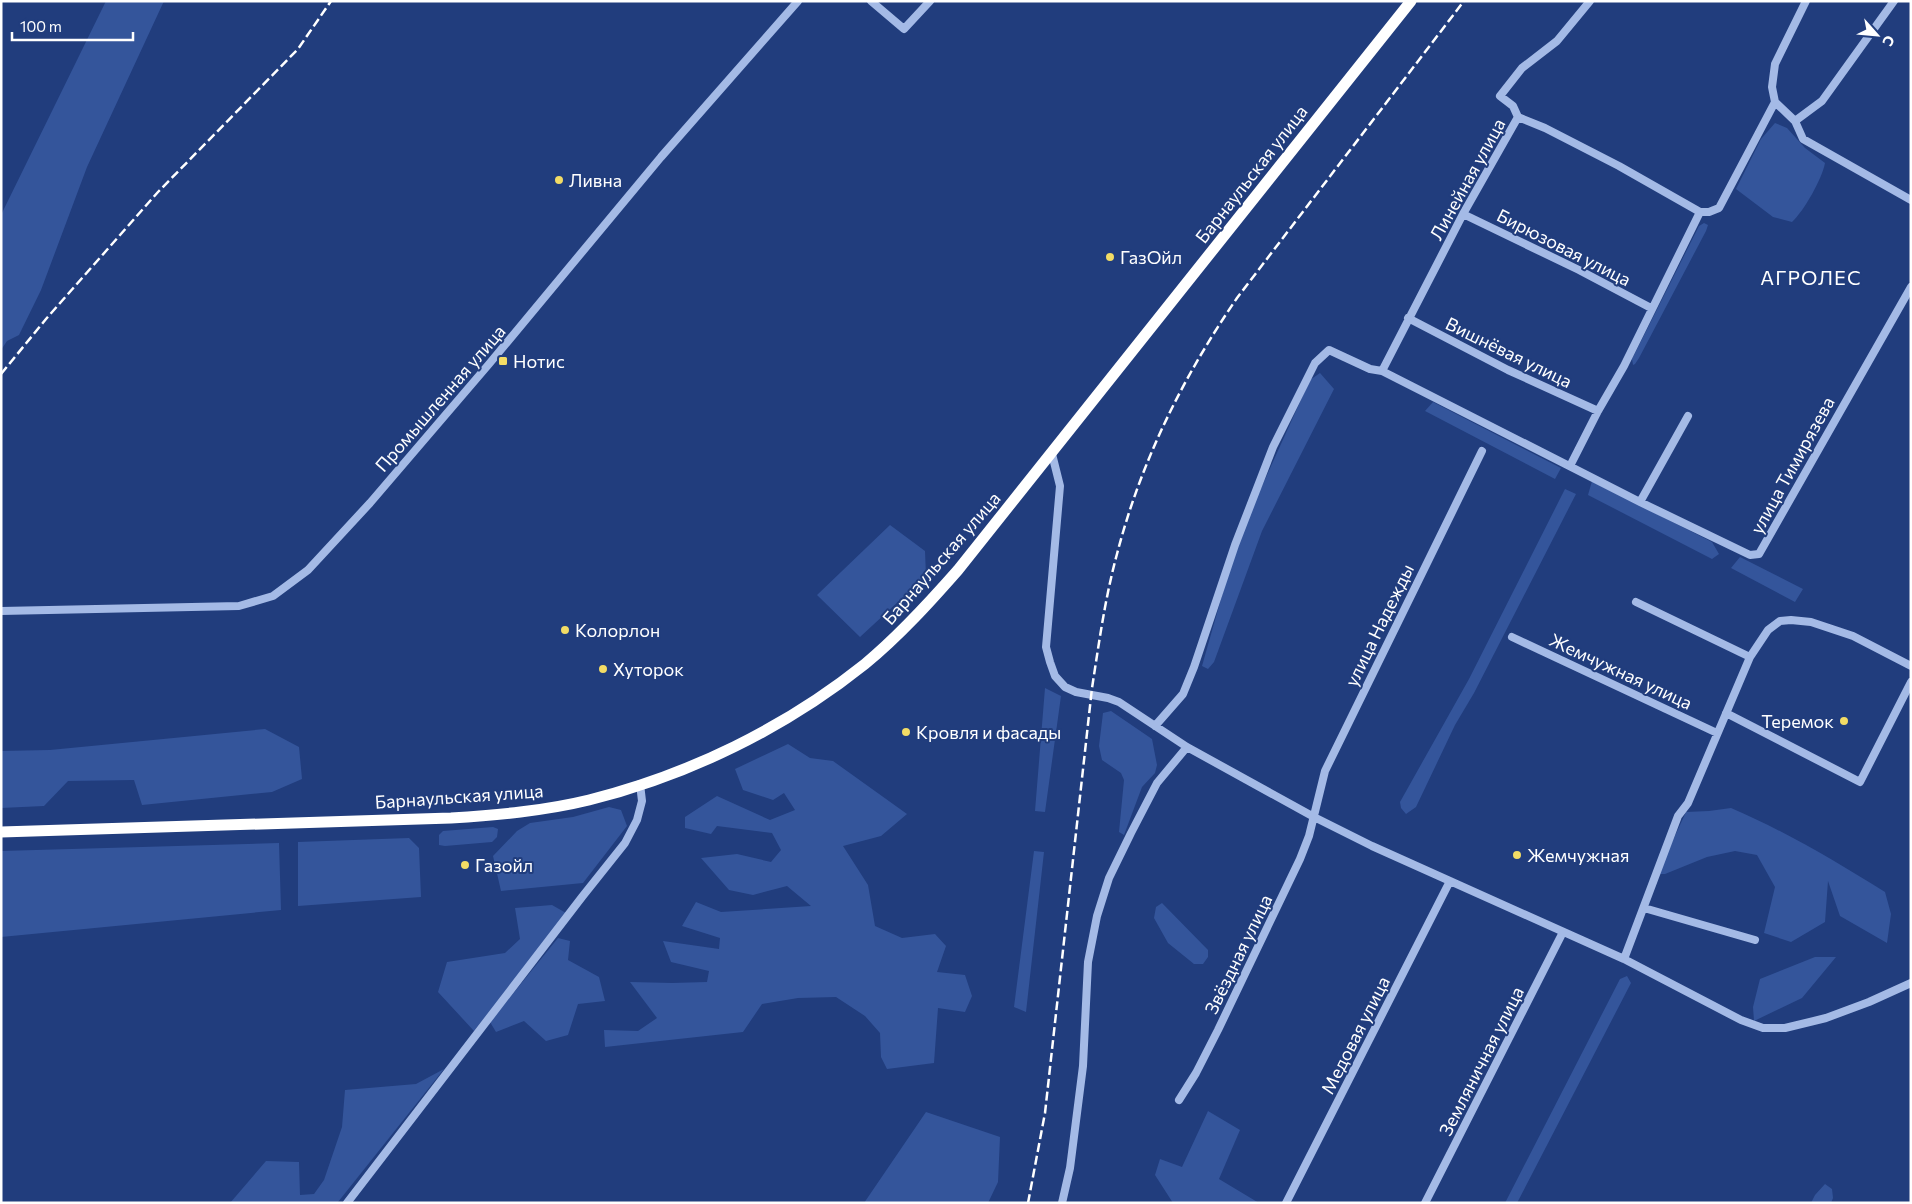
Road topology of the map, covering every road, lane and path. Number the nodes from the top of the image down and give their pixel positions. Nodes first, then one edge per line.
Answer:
1 (798, 1) edge
2 (871, 1) edge
3 (930, 1) edge
4 (1411, 1) edge
5 (1590, 1) edge
6 (1806, 1) edge
7 (1894, 1) edge
8 (1776, 102) junction
9 (1518, 117) junction
10 (1796, 121) junction
11 (1911, 200) edge
12 (1700, 212) junction
13 (1463, 214) junction
14 (1911, 287) edge
15 (1909, 296) edge
16 (1651, 308) junction
17 (1408, 318) junction
18 (1382, 371) junction
19 (1598, 411) junction
20 (1688, 416) dead end
21 (1482, 451) dead end
22 (1052, 454) junction
23 (1570, 466) junction
24 (1640, 502) junction
25 (1636, 602) dead end
26 (1, 611) edge
27 (1512, 637) dead end
28 (1750, 657) junction
29 (1911, 666) edge
30 (1911, 682) edge
31 (1726, 713) junction
32 (1155, 726) junction
33 (1717, 733) junction
34 (1186, 747) junction
35 (640, 784) junction
36 (1314, 817) junction
37 (1, 832) edge
38 (1450, 881) junction
39 (1644, 908) junction
40 (1563, 932) junction
41 (1756, 940) dead end
42 (1624, 959) junction
43 (1911, 983) edge
44 (1180, 1100) dead end
45 (347, 1203) edge
46 (1062, 1203) edge
47 (1286, 1203) edge
48 (1425, 1203) edge

1 - 26 street, Промышленная улица
2 - 3 street
4 - 22 highway, Барнаульская улица
5 - 9 street, Линейная улица
6 - 8 street
7 - 10 street
8 - 10 street
8 - 12 street
9 - 12 street
9 - 13 street, Линейная улица
10 - 11 street
12 - 16 street
13 - 16 street, Бирюзовая улица
13 - 17 street, Линейная улица
14 - 15 street, улица Тимирязева
15 - 24 street, улица Тимирязева
16 - 19 street
17 - 18 street, Линейная улица
17 - 19 street, Вишнёвая улица
18 - 23 street, улица Тимирязева
18 - 32 street, улица Тимирязева
19 - 23 street
20 - 24 street
21 - 36 street, улица Надежды
22 - 32 street
22 - 35 highway, Барнаульская улица
23 - 24 street, улица Тимирязева
25 - 28 street
27 - 33 street, Жемчужная улица
28 - 29 street
28 - 31 street
30 - 31 street
31 - 33 street
32 - 34 street
33 - 39 street
34 - 36 street
34 - 46 street
35 - 37 highway, Барнаульская улица
35 - 45 street
36 - 38 street
36 - 44 street, Звёздная улица
38 - 40 street
38 - 47 street, Медовая улица
39 - 41 street
39 - 42 street
40 - 42 street
40 - 48 street, Земляничная улица
42 - 43 street

